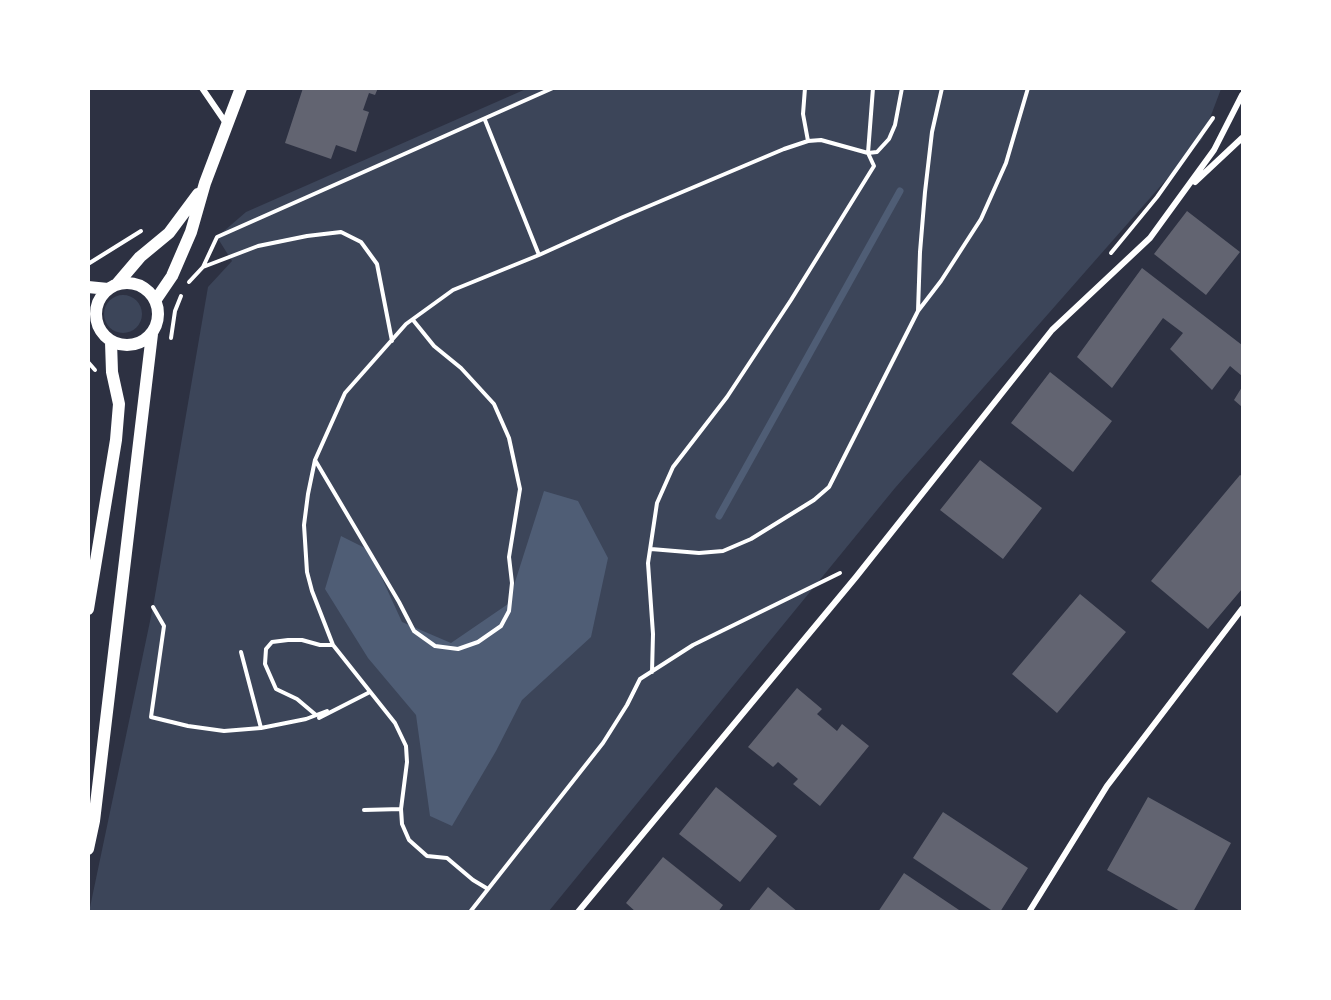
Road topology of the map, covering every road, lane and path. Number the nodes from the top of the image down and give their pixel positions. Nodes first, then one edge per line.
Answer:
1 (202, 88) edge
2 (241, 88) edge
3 (543, 88) edge
4 (553, 88) edge
5 (805, 88) edge
6 (873, 88) edge
7 (902, 88) edge
8 (942, 88) edge
9 (1028, 88) edge
10 (541, 95) junction
11 (1242, 95) edge
12 (485, 120) junction
13 (228, 126) junction
14 (1242, 138) edge
15 (808, 141) junction
16 (868, 153) junction
17 (205, 183) junction
18 (1185, 190) junction
19 (147, 227) dead end
20 (539, 255) junction
21 (88, 264) edge
22 (203, 267) junction
23 (88, 287) edge
24 (112, 287) junction
25 (155, 301) junction
26 (918, 311) junction
27 (413, 320) junction
28 (94, 329) edge
29 (152, 334) junction
30 (392, 341) junction
31 (111, 342) junction
32 (170, 346) dead end
33 (315, 460) junction
34 (651, 549) junction
35 (847, 570) dead end
36 (153, 607) dead end
37 (88, 609) edge
38 (1242, 609) edge
39 (333, 645) junction
40 (241, 652) dead end
41 (652, 672) junction
42 (370, 692) junction
43 (319, 718) junction
44 (261, 728) junction
45 (401, 809) junction
46 (364, 810) dead end
47 (88, 849) edge
48 (488, 889) junction
49 (471, 912) edge
50 (578, 912) edge
51 (1029, 912) edge

1 - 13 street
2 - 13 main road
3 - 10 path
4 - 10 path
5 - 15 path
6 - 16 path
7 - 16 path
8 - 26 path
9 - 26 path
10 - 12 path
11 - 18 street
12 - 20 path
12 - 22 path
13 - 17 main road
14 - 18 street
15 - 16 path
15 - 20 path
16 - 34 path
17 - 24 main road
17 - 25 main road
18 - 50 street
19 - 21 path
20 - 27 path
22 - 30 path
22 - 32 path
23 - 24 main road
24 - 25 main road
24 - 28 main road
25 - 29 main road
26 - 34 path
27 - 30 path
27 - 33 path
28 - 31 main road
29 - 31 main road
29 - 47 main road
30 - 33 path
31 - 37 main road
33 - 39 path
34 - 41 path
35 - 41 path
36 - 44 path
38 - 51 street
39 - 42 path
39 - 43 path
40 - 44 path
41 - 48 path
42 - 43 path
42 - 45 path
43 - 44 path
45 - 46 path
45 - 48 path
48 - 49 path

